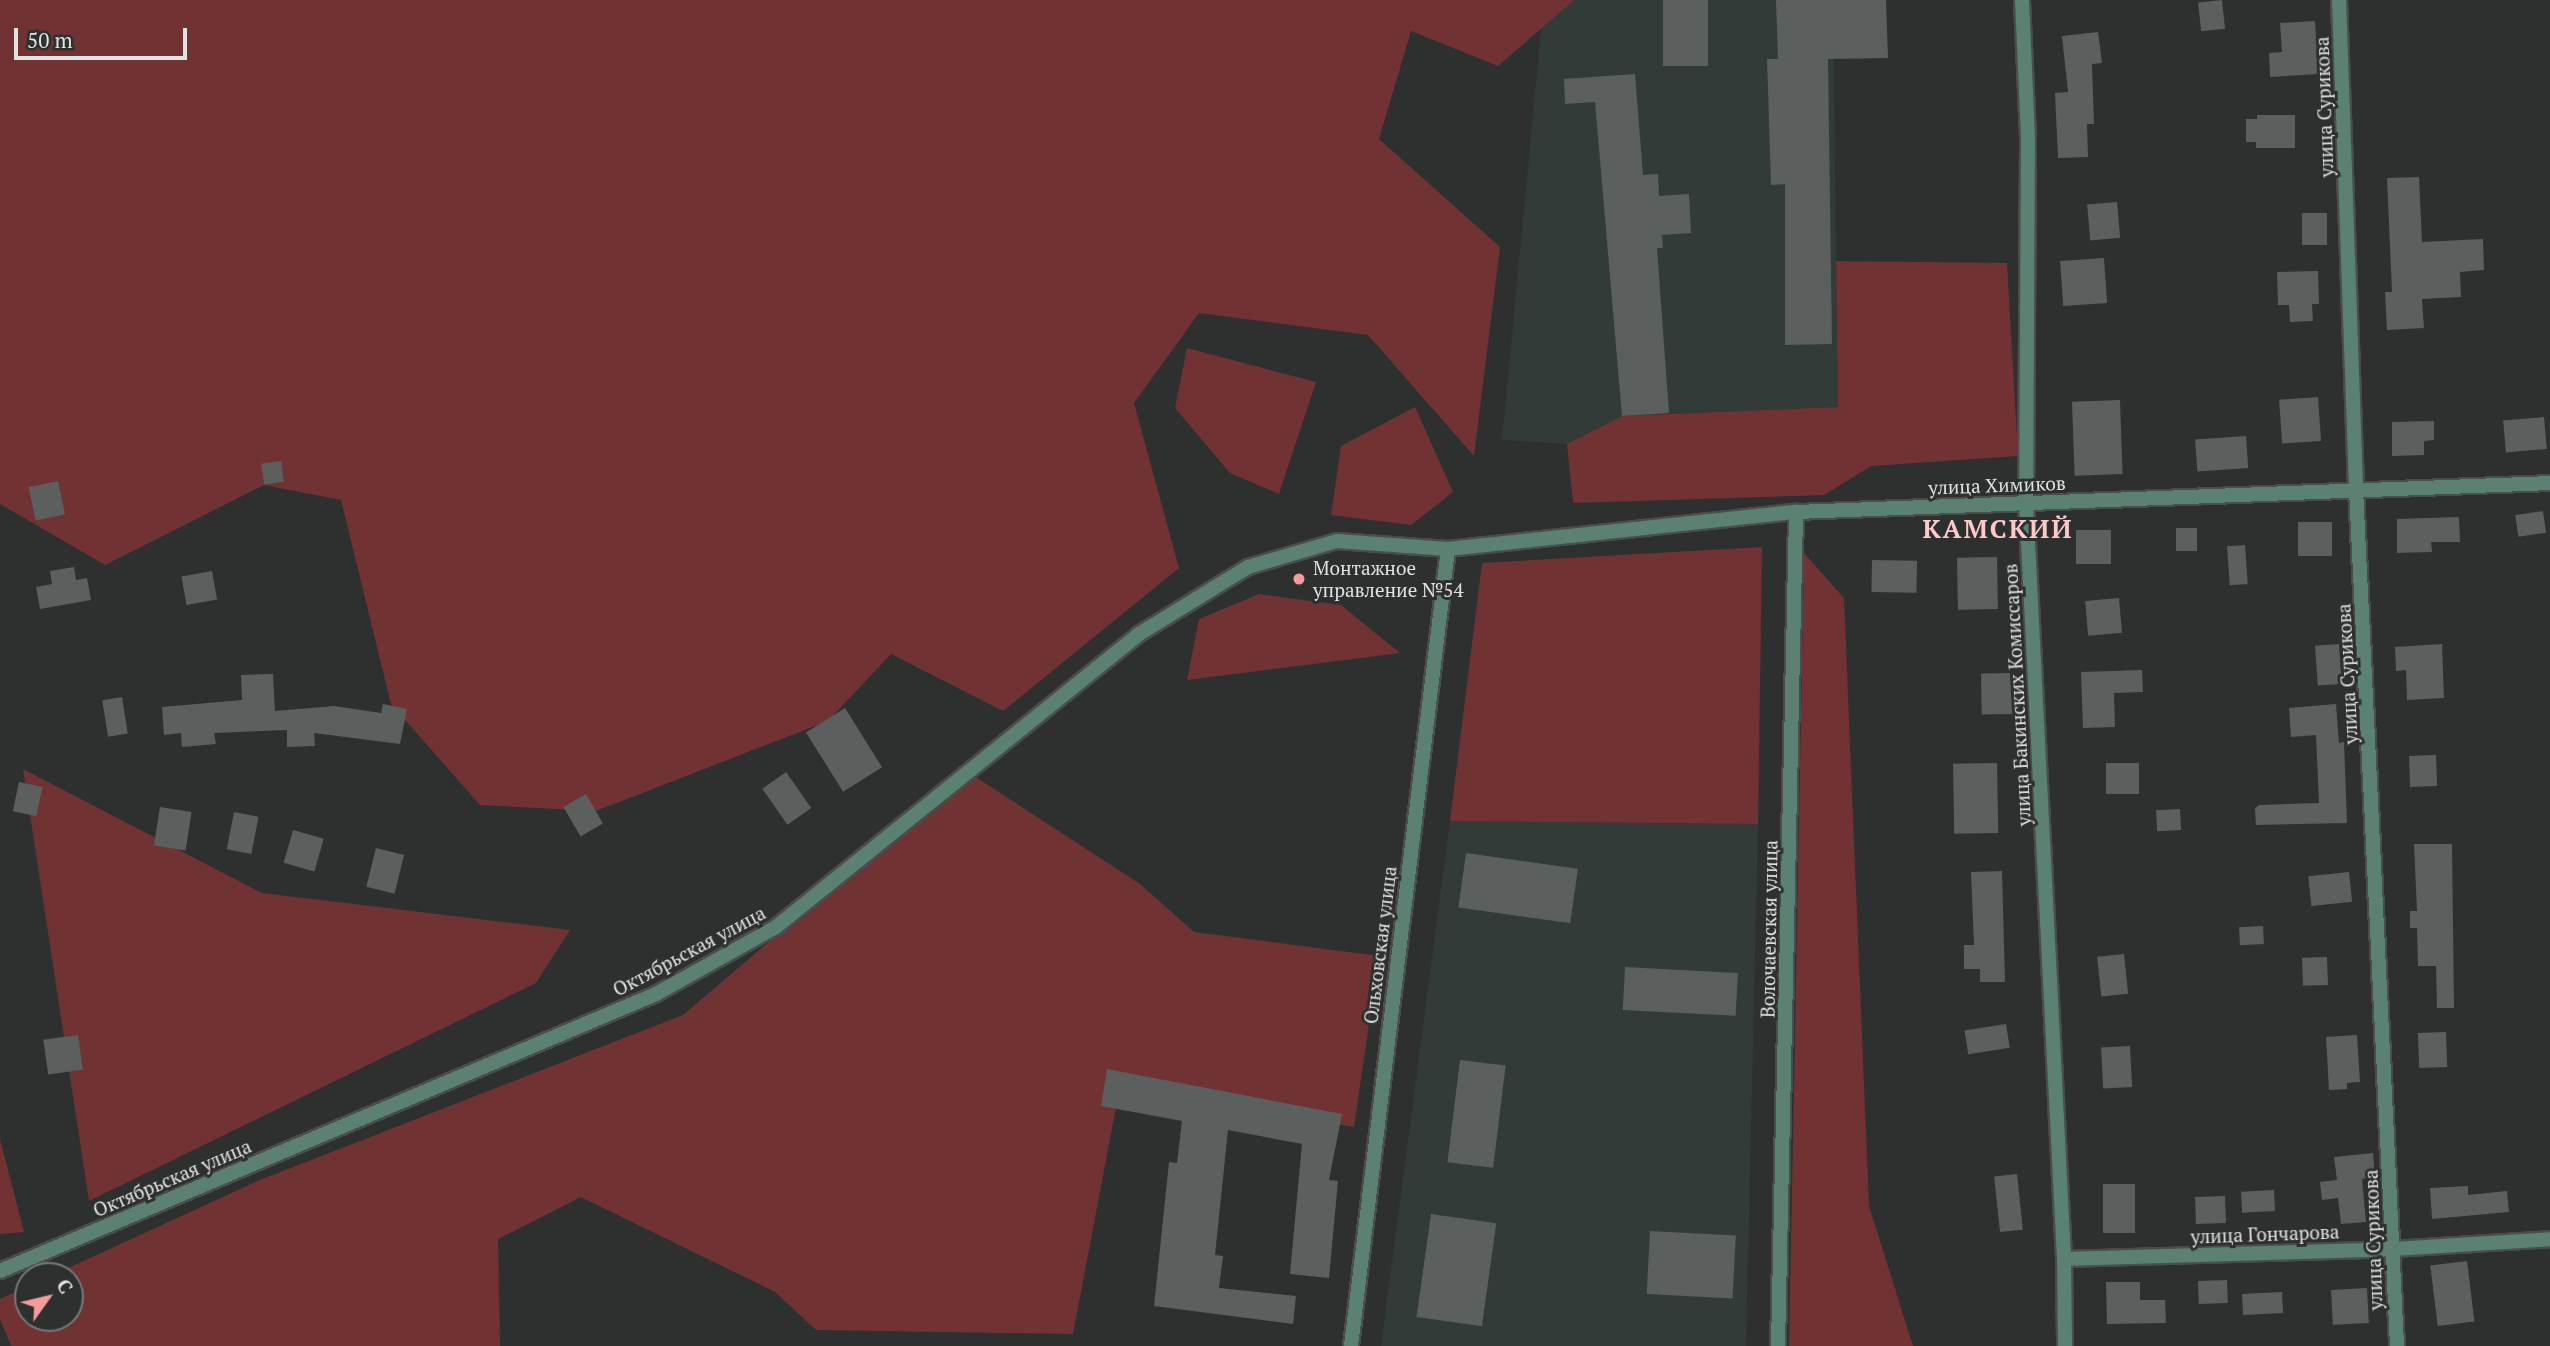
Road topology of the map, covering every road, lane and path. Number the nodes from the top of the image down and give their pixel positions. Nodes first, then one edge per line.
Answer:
1 (2022, 0) edge
2 (2339, 0) edge
3 (2550, 482) edge
4 (2356, 489) junction
5 (2026, 503) junction
6 (1796, 512) junction
7 (1448, 549) junction
8 (2550, 1239) edge
9 (2393, 1249) junction
10 (2064, 1259) junction
11 (0, 1270) edge
12 (1350, 1346) edge
13 (1778, 1346) edge
14 (2065, 1346) edge
15 (2397, 1346) edge

1 - 5 street, улица Бакинских Комиссаров
2 - 4 street, улица Сурикова
3 - 4 street, улица Химиков
4 - 5 street, улица Химиков
4 - 9 street, улица Сурикова
5 - 6 street, улица Химиков
5 - 10 street, улица Бакинских Комиссаров
6 - 7 street, улица Химиков
6 - 13 street, Волочаевская улица
7 - 11 street, Октябрьская улица
7 - 12 street, Ольховская улица
8 - 9 street, улица Гончарова
9 - 10 street, улица Гончарова
9 - 15 street, улица Сурикова
10 - 14 street, улица Бакинских Комиссаров

